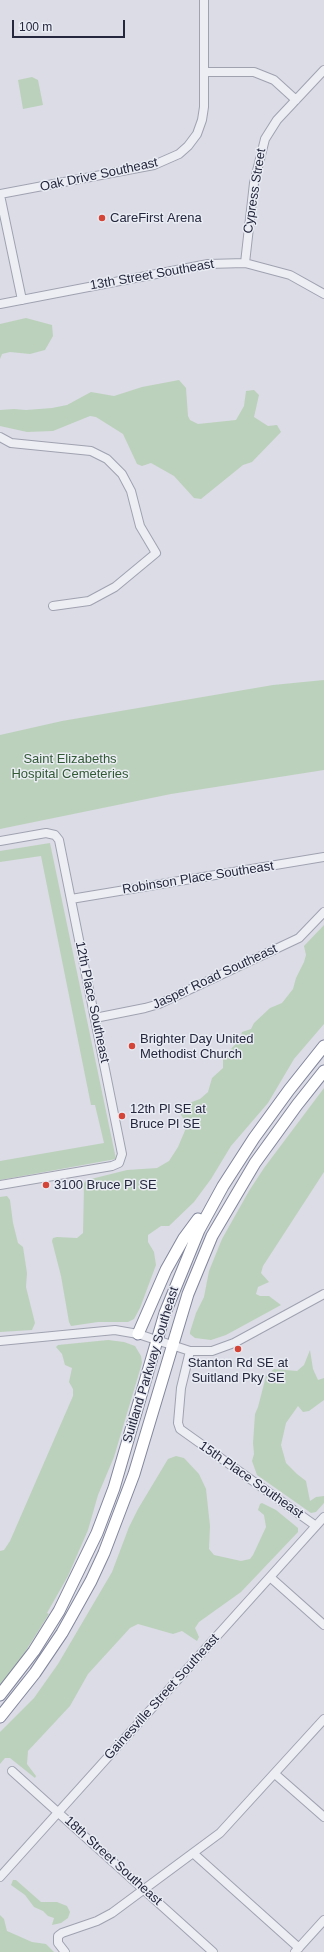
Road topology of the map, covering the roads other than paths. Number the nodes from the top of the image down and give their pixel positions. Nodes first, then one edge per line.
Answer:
1 (204, 0) edge
2 (204, 72) junction
3 (322, 75) edge
4 (296, 100) junction
5 (0, 194) edge
6 (245, 263) junction
7 (324, 294) edge
8 (22, 300) junction
9 (0, 304) edge
10 (0, 437) edge
11 (53, 606) dead end
12 (0, 841) edge
13 (324, 857) edge
14 (71, 900) junction
15 (324, 912) edge
16 (95, 1018) junction
17 (324, 1046) edge
18 (324, 1072) edge
19 (0, 1185) edge
20 (223, 1186) junction
21 (324, 1294) edge
22 (138, 1334) junction
23 (158, 1340) junction
24 (0, 1341) edge
25 (172, 1345) junction
26 (190, 1351) junction
27 (324, 1517) edge
28 (316, 1526) junction
29 (270, 1577) junction
30 (324, 1625) edge
31 (0, 1695) edge
32 (0, 1717) edge
33 (324, 1719) edge
34 (12, 1771) dead end
35 (275, 1774) junction
36 (58, 1813) junction
37 (324, 1817) edge
38 (193, 1853) junction
39 (0, 1877) edge
40 (144, 1889) junction
41 (324, 1920) edge
42 (297, 1950) edge
43 (65, 1952) edge
44 (213, 1952) edge

1 - 2 street, Oak Drive Southeast
2 - 4 street
2 - 5 street, Oak Drive Southeast
3 - 4 street, Cypress Street
4 - 6 street, Cypress Street
5 - 8 street
6 - 7 street, 13th Street Southeast
6 - 8 street, 13th Street Southeast
8 - 9 street, 13th Street Southeast
10 - 11 street
12 - 14 street, 12th Place Southeast
13 - 14 street, Robinson Place Southeast
14 - 16 street, 12th Place Southeast
15 - 16 street, Jasper Road Southeast
16 - 19 street, 12th Place Southeast
17 - 20 highway, Suitland Parkway Southeast
18 - 25 highway, Suitland Parkway Southeast
20 - 22 highway
20 - 23 highway, Suitland Parkway Southeast
21 - 26 street
22 - 23 street
22 - 24 street
23 - 25 street
23 - 31 highway, Suitland Parkway Southeast
25 - 26 street
25 - 32 highway, Suitland Parkway Southeast
26 - 28 street, 15th Place Southeast
27 - 28 street, Gainesville Street Southeast
28 - 29 street, Gainesville Street Southeast
29 - 30 street
29 - 36 street, Gainesville Street Southeast
33 - 35 street
34 - 36 street, 18th Street Southeast
35 - 37 street
35 - 38 street
36 - 39 street, Gainesville Street Southeast
36 - 40 street, 18th Street Southeast
38 - 40 street
38 - 42 street
40 - 43 street
40 - 44 street, 18th Street Southeast
41 - 42 street

